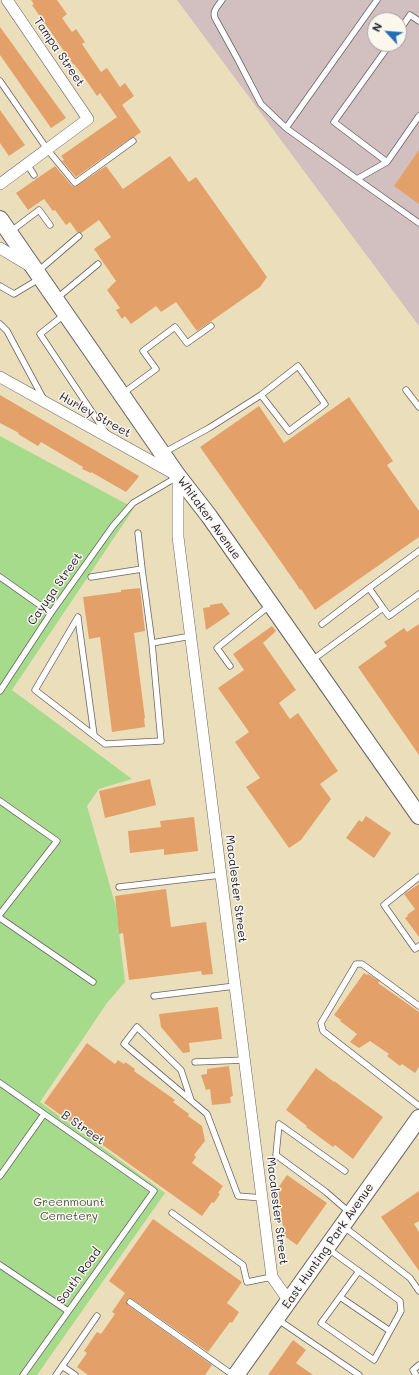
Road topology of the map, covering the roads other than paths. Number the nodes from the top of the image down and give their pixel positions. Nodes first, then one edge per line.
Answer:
1 (7, 0) edge
2 (222, 0) edge
3 (377, 0) edge
4 (407, 19) edge
5 (419, 21) edge
6 (384, 52) edge
7 (0, 81) edge
8 (419, 116) edge
9 (286, 128) junction
10 (133, 141) dead end
11 (48, 149) junction
12 (387, 162) junction
13 (27, 164) junction
14 (34, 175) dead end
15 (357, 179) junction
16 (0, 184) edge
17 (0, 219) edge
18 (419, 223) edge
19 (50, 226) dead end
20 (10, 232) junction
21 (79, 236) dead end
22 (0, 248) edge
23 (98, 264) dead end
24 (37, 272) junction
25 (0, 286) edge
26 (55, 299) junction
27 (66, 313) junction
28 (0, 324) edge
29 (211, 326) dead end
30 (0, 377) edge
31 (406, 390) dead end
32 (122, 394) junction
33 (261, 395) junction
34 (45, 402) junction
35 (419, 407) edge
36 (110, 438) junction
37 (162, 453) junction
38 (178, 476) junction
39 (138, 533) dead end
40 (419, 551) edge
41 (142, 569) junction
42 (0, 577) edge
43 (91, 577) dead end
44 (370, 588) junction
45 (419, 594) edge
46 (271, 604) junction
47 (383, 608) junction
48 (51, 613) junction
49 (322, 624) dead end
50 (191, 636) junction
51 (152, 643) junction
52 (310, 661) junction
53 (230, 666) dead end
54 (0, 691) edge
55 (94, 735) junction
56 (0, 801) edge
57 (419, 816) edge
58 (221, 875) junction
59 (419, 877) edge
60 (119, 887) dead end
61 (0, 914) edge
62 (0, 918) edge
63 (419, 946) edge
64 (93, 982) dead end
65 (235, 986) junction
66 (154, 996) dead end
67 (419, 1006) edge
68 (245, 1060) junction
69 (195, 1062) dead end
70 (0, 1083) edge
71 (190, 1100) junction
72 (419, 1106) edge
73 (44, 1114) junction
74 (419, 1118) edge
75 (345, 1171) dead end
76 (0, 1176) edge
77 (154, 1191) joint
78 (262, 1198) junction
79 (172, 1213) dead end
80 (347, 1219) junction
81 (327, 1247) junction
82 (0, 1265) edge
83 (359, 1271) junction
84 (272, 1277) junction
85 (419, 1290) edge
86 (340, 1297) junction
87 (289, 1301) junction
88 (130, 1302) dead end
89 (68, 1311) junction
90 (97, 1316) dead end
91 (276, 1319) junction
92 (390, 1331) junction
93 (419, 1365) edge
94 (62, 1366) junction
95 (23, 1375) edge
96 (56, 1375) edge
97 (75, 1375) edge
98 (233, 1375) edge
99 (236, 1375) edge
100 (359, 1375) edge
101 (416, 1375) edge

1 - 11 street, Tampa Street
2 - 9 lane
3 - 9 lane
4 - 5 lane
6 - 12 lane
7 - 11 lane
8 - 12 lane
9 - 15 lane
10 - 11 lane
11 - 13 street
12 - 15 lane
13 - 14 lane
13 - 16 street
15 - 18 lane
17 - 20 main road, Whitaker Avenue
19 - 20 lane
20 - 24 main road, Whitaker Avenue
21 - 24 lane
22 - 24 street
23 - 26 lane
24 - 25 lane
24 - 26 main road, Whitaker Avenue
26 - 27 main road, Whitaker Avenue
27 - 32 main road, Whitaker Avenue
27 - 36 lane
28 - 34 lane
29 - 32 lane
30 - 34 street, Hurley Street
31 - 35 lane
32 - 37 main road, Whitaker Avenue
33 - 33 lane
33 - 37 lane
34 - 36 street, Hurley Street
36 - 38 street, Hurley Street
37 - 38 main road, Whitaker Avenue
38 - 46 main road, Whitaker Avenue
38 - 48 lane, Cayuga Street
38 - 50 street, Macalester Street
39 - 41 lane
40 - 44 lane
41 - 43 lane
41 - 51 lane
42 - 48 lane
44 - 47 lane
44 - 49 lane
45 - 47 lane
46 - 52 main road, Whitaker Avenue
46 - 53 lane
47 - 52 lane
48 - 54 lane, Cayuga Street
50 - 51 lane
50 - 58 street, Macalester Street
51 - 55 lane
52 - 57 main road, Whitaker Avenue
55 - 55 lane
56 - 61 lane
58 - 60 lane
58 - 65 street, Macalester Street
59 - 63 lane
62 - 64 lane
65 - 66 lane
65 - 68 street, Macalester Street
67 - 72 lane
68 - 69 lane
68 - 78 street, Macalester Street
70 - 73 lane, B Street
71 - 71 lane
71 - 78 lane
73 - 76 lane
73 - 77 lane, B Street
74 - 80 main road, East Hunting Park Avenue
75 - 80 lane
77 - 89 lane, South Road
78 - 84 street, Macalester Street
79 - 84 lane
80 - 81 main road, East Hunting Park Avenue
80 - 85 lane
81 - 83 lane
81 - 87 main road, East Hunting Park Avenue
82 - 89 lane
83 - 86 lane
83 - 92 lane
84 - 87 street, Macalester Street
86 - 92 lane
86 - 92 lane
87 - 91 main road, East Hunting Park Avenue
88 - 98 lane
89 - 95 lane, South Road
90 - 94 lane
91 - 99 main road, East Hunting Park Avenue
91 - 100 lane
93 - 101 lane
94 - 96 lane
94 - 97 lane

